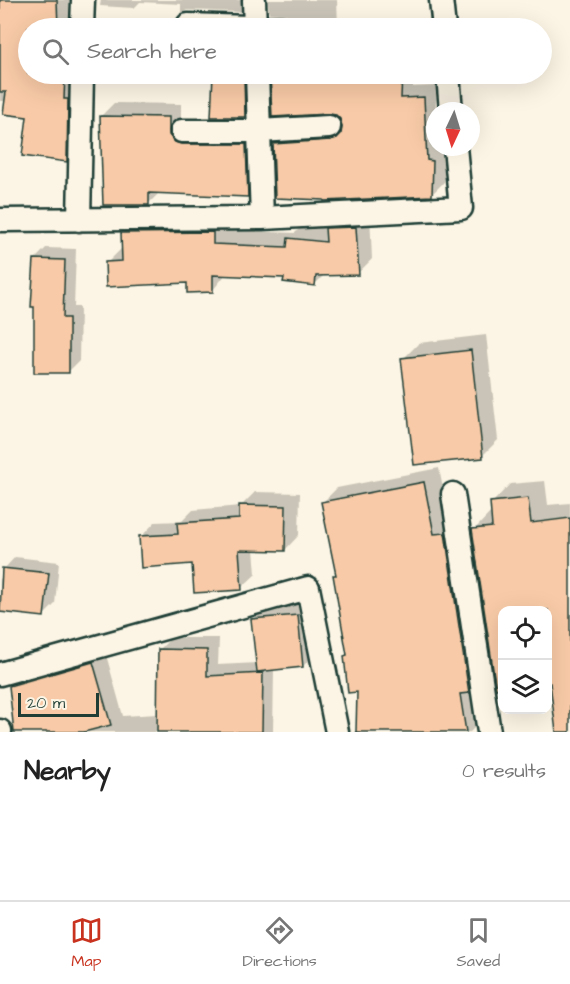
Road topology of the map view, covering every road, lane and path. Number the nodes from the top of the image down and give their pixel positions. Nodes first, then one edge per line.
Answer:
1 (83, 0) edge
2 (254, 0) edge
3 (441, 0) edge
4 (82, 18) edge
5 (255, 18) edge
6 (443, 18) edge
7 (82, 84) edge
8 (257, 84) edge
9 (449, 84) edge
10 (451, 102) edge
11 (329, 127) dead end
12 (182, 130) dead end
13 (259, 132) junction
14 (456, 156) edge
15 (262, 218) junction
16 (0, 220) edge
17 (80, 220) junction
18 (453, 494) dead end
19 (0, 674) edge
20 (337, 732) edge
21 (489, 732) edge

1 - 4 street
2 - 5 street
3 - 6 street
7 - 17 street
8 - 13 street
9 - 10 street
11 - 13 street
12 - 13 street
13 - 15 street
14 - 15 street
15 - 17 street
16 - 17 street
18 - 21 street
19 - 20 street

